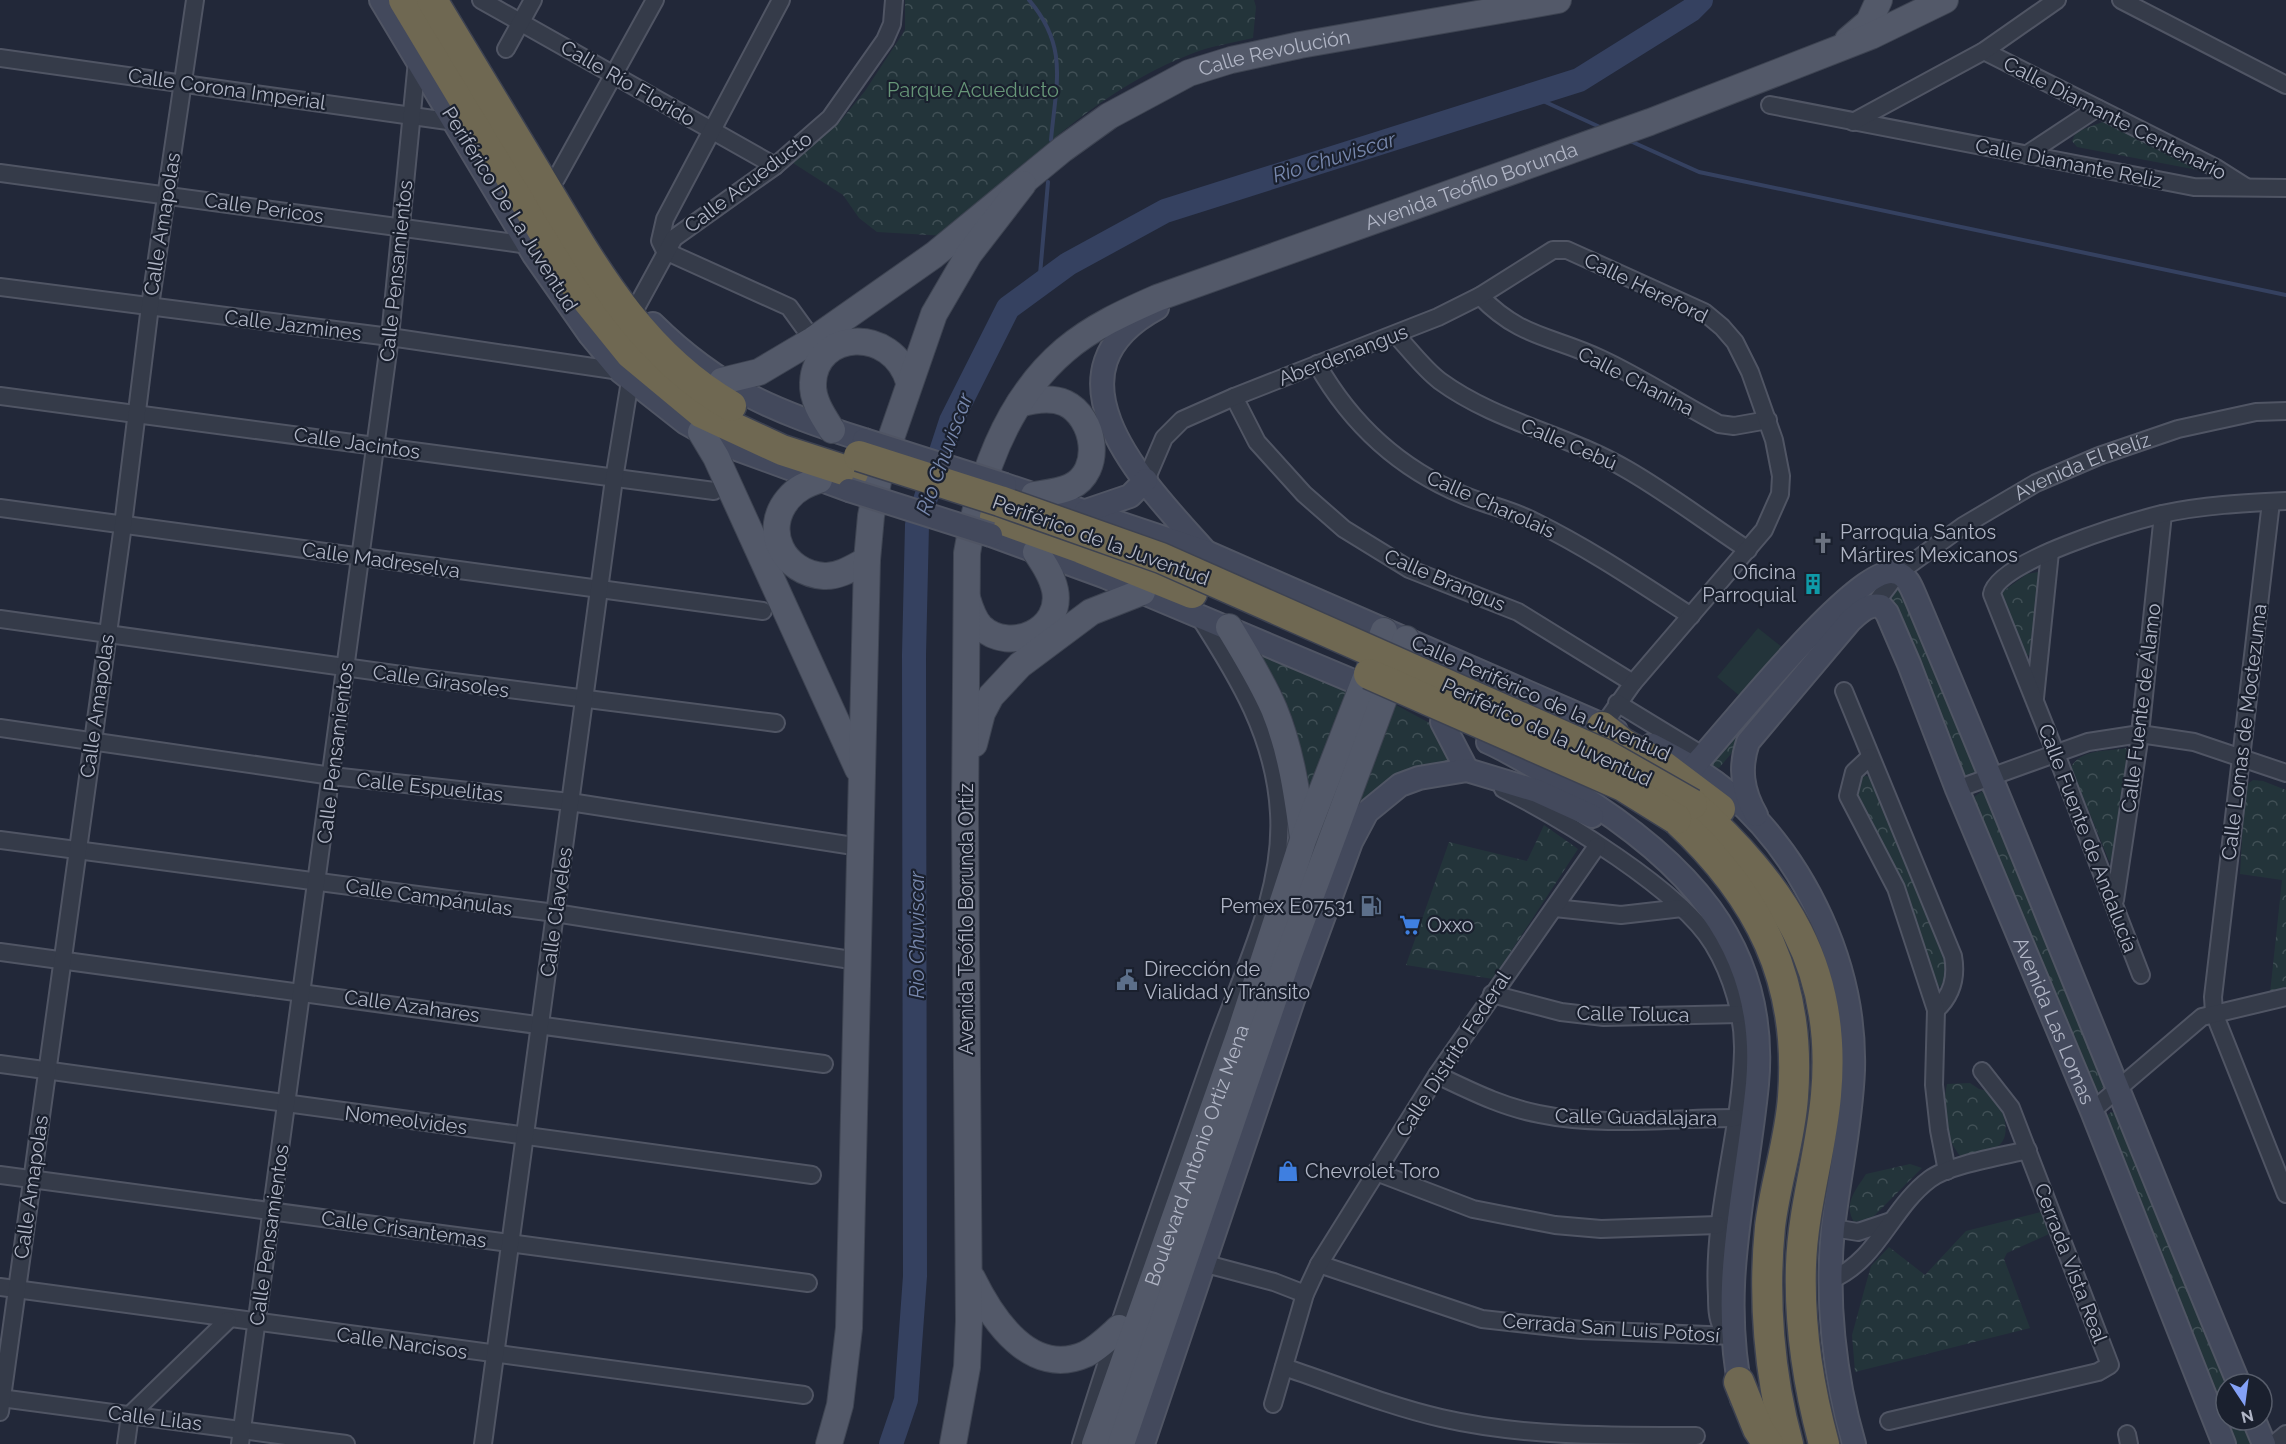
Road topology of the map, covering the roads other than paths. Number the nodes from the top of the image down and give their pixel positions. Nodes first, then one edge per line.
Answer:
1 (195, 0) edge
2 (381, 0) edge
3 (404, 0) edge
4 (432, 0) edge
5 (449, 0) edge
6 (481, 0) edge
7 (533, 0) edge
8 (655, 0) edge
9 (781, 0) edge
10 (894, 0) edge
11 (1879, 0) edge
12 (2057, 0) edge
13 (2121, 0) edge
14 (1546, 1) edge
15 (1936, 2) edge
16 (522, 21) junction
17 (506, 49) dead end
18 (1837, 50) junction
19 (1984, 51) junction
20 (0, 58) edge
21 (417, 61) junction
22 (614, 77) junction
23 (184, 84) junction
24 (2286, 85) edge
25 (1770, 105) dead end
26 (2097, 108) junction
27 (412, 114) junction
28 (455, 122) junction
29 (1853, 122) junction
30 (711, 129) junction
31 (2026, 155) junction
32 (775, 166) junction
33 (0, 173) edge
34 (556, 179) junction
35 (1023, 184) junction
36 (2246, 187) junction
37 (2286, 188) edge
38 (167, 194) junction
39 (401, 227) junction
40 (529, 245) junction
41 (1562, 249) joint
42 (665, 251) junction
43 (1235, 270) junction
44 (0, 288) edge
45 (1480, 296) junction
46 (150, 306) junction
47 (638, 306) junction
48 (1396, 335) junction
49 (390, 337) junction
50 (813, 340) junction
51 (1317, 364) junction
52 (625, 376) junction
53 (722, 381) junction
54 (909, 382) junction
55 (0, 396) edge
56 (1234, 396) junction
57 (1019, 404) junction
58 (2286, 411) edge
59 (135, 413) junction
60 (1768, 420) junction
61 (832, 430) junction
62 (701, 432) junction
63 (375, 445) junction
64 (768, 462) joint
65 (847, 468) junction
66 (614, 478) junction
67 (1146, 480) junction
68 (714, 491) dead end
69 (1034, 495) junction
70 (2278, 502) edge
71 (0, 508) edge
72 (1086, 511) junction
73 (2163, 514) junction
74 (123, 525) junction
75 (993, 526) junction
76 (1748, 550) junction
77 (1036, 552) junction
78 (1206, 552) junction
79 (2050, 552) junction
80 (360, 556) junction
81 (867, 560) junction
82 (1898, 573) junction
83 (599, 590) junction
84 (1142, 592) junction
85 (965, 595) junction
86 (1194, 604) junction
87 (1874, 605) junction
88 (763, 611) dead end
89 (1691, 616) junction
90 (0, 619) edge
91 (1229, 627) junction
92 (107, 633) junction
93 (1395, 635) junction
94 (345, 668) junction
95 (1633, 683) junction
96 (1375, 690) junction
97 (1844, 691) dead end
98 (584, 700) junction
99 (2035, 702) junction
100 (1609, 715) junction
101 (1442, 722) junction
102 (776, 723) dead end
103 (0, 728) edge
104 (2140, 734) junction
105 (92, 740) junction
106 (1513, 753) junction
107 (2056, 754) junction
108 (2242, 756) junction
109 (1870, 757) junction
110 (1699, 761) junction
111 (1467, 770) junction
112 (2286, 773) edge
113 (332, 776) junction
114 (862, 776) junction
115 (1992, 777) junction
116 (1957, 789) junction
117 (570, 802) junction
118 (1684, 812) junction
119 (965, 815) junction
120 (1764, 829) junction
121 (0, 840) edge
122 (1304, 840) junction
123 (1646, 840) junction
124 (1597, 846) junction
125 (860, 847) junction
126 (77, 850) junction
127 (319, 882) junction
128 (1772, 887) junction
129 (2115, 903) junction
130 (1555, 908) junction
131 (1682, 908) junction
132 (1756, 913) junction
133 (555, 914) junction
134 (0, 951) edge
135 (62, 960) junction
136 (857, 960) junction
137 (2141, 975) dead end
138 (303, 992) junction
139 (1492, 994) junction
140 (2286, 997) edge
141 (1935, 1010) junction
142 (2214, 1013) junction
143 (1740, 1014) junction
144 (540, 1023) junction
145 (824, 1064) dead end
146 (0, 1065) edge
147 (47, 1071) junction
148 (1982, 1071) dead end
149 (1437, 1075) junction
150 (2117, 1091) junction
151 (1251, 1097) junction
152 (288, 1103) junction
153 (2092, 1112) junction
154 (1735, 1118) junction
155 (525, 1135) junction
156 (2028, 1150) junction
157 (1947, 1171) junction
158 (1376, 1172) junction
159 (812, 1174) dead end
160 (0, 1175) edge
161 (32, 1179) junction
162 (2286, 1194) edge
163 (273, 1211) junction
164 (1891, 1221) junction
165 (1718, 1225) junction
166 (1833, 1228) junction
167 (510, 1244) junction
168 (1195, 1261) junction
169 (1319, 1264) junction
170 (968, 1269) junction
171 (1831, 1280) junction
172 (808, 1283) dead end
173 (8, 1289) edge
174 (1305, 1294) junction
175 (228, 1320) junction
176 (257, 1323) junction
177 (1119, 1328) junction
178 (1733, 1336) junction
179 (495, 1355) junction
180 (1284, 1367) junction
181 (2234, 1372) edge
182 (1739, 1382) junction
183 (804, 1395) dead end
184 (1, 1402) edge
185 (1273, 1404) dead end
186 (130, 1415) junction
187 (1889, 1421) dead end
188 (2286, 1434) edge
189 (241, 1436) edge
190 (1696, 1436) dead end
191 (126, 1444) edge
192 (346, 1444) edge
193 (483, 1444) edge
194 (829, 1444) edge
195 (953, 1444) edge
196 (1081, 1444) edge
197 (1095, 1444) edge
198 (1121, 1444) edge
199 (1143, 1444) edge
200 (1752, 1444) edge
201 (1768, 1444) edge
202 (1788, 1444) edge
203 (1824, 1444) edge
204 (1854, 1444) edge
205 (2224, 1444) edge
206 (2274, 1444) edge

1 - 23 street, Calle Amapolas
2 - 21 main road, Periférico De La Juventud
3 - 65 highway, Periférico De La Juventud
4 - 65 highway, Periférico De La Juventud
5 - 34 main road
6 - 16 street, Calle Río Florido
7 - 16 street
8 - 22 street
9 - 30 street
10 - 32 street, Calle Acueducto
11 - 18 main road
12 - 19 street
13 - 24 street
14 - 35 main road, Calle Revolución
15 - 18 main road, Avenida Teófilo Borunda
16 - 17 street
16 - 22 street, Calle Río Florido
18 - 43 main road, Avenida Teófilo Borunda
19 - 26 street, Calle Diamante Centenario
19 - 29 street
20 - 23 street, Calle Corona Imperial
21 - 27 street, Calle Pensamientos
21 - 28 main road, Periférico De La Juventud
22 - 30 street, Calle Río Florido
22 - 34 street
23 - 27 street, Calle Corona Imperial
23 - 38 street, Calle Amapolas
25 - 29 street, Calle Diamante Reliz
26 - 31 street
26 - 36 street, Calle Diamante Centenario
27 - 28 street, Calle Corona Imperial
27 - 39 street, Calle Pensamientos
28 - 40 main road, Periférico De La Juventud
29 - 31 street, Calle Diamante Reliz
30 - 32 street, Calle Río Florido
30 - 42 street
31 - 36 street, Calle Diamante Reliz
32 - 42 street, Calle Acueducto
33 - 38 street, Calle Pericos
34 - 47 main road
35 - 50 main road
35 - 54 main road
36 - 37 street, Calle Diamante Reliz
38 - 39 street, Calle Pericos
38 - 46 street, Calle Amapolas
39 - 40 street, Calle Pericos
39 - 49 street, Calle Pensamientos
40 - 52 main road, Periférico De La Juventud
41 - 45 street, Aberdenangus
41 - 60 street, Calle Hereford
42 - 47 street, Calle Acueducto
42 - 50 street
43 - 57 main road, Avenida Teófilo Borunda
43 - 67 main road
44 - 46 street, Calle Jazmines
45 - 48 street, Aberdenangus
45 - 60 street, Calle Chanina
46 - 49 street, Calle Jazmines
46 - 59 street, Calle Amapolas
47 - 53 main road
48 - 51 street, Aberdenangus
48 - 76 street, Calle Cebú
49 - 52 street, Calle Jazmines
49 - 63 street, Calle Pensamientos
50 - 53 main road
51 - 56 street, Aberdenangus
51 - 89 street, Calle Charolais
52 - 62 main road, Periférico De La Juventud
52 - 66 street, Calle Claveles
53 - 61 main road
54 - 61 main road
54 - 81 main road
55 - 59 street, Calle Jacintos
56 - 67 street, Aberdenangus
56 - 95 street, Calle Brangus
57 - 69 main road
57 - 85 main road, Avenida Teófilo Borunda Ortíz
58 - 82 street, Avenida El Relíz
59 - 63 street, Calle Jacintos
59 - 74 street, Calle Amapolas
60 - 76 street, Calle Hereford
61 - 65 main road, Calle Periférico de la Juventud
62 - 64 main road, Periférico De La Juventud
62 - 114 main road
63 - 66 street, Calle Jacintos
63 - 80 street, Calle Pensamientos
64 - 65 highway
65 - 69 main road, Calle Periférico de la Juventud, bridge
65 - 75 highway, Periférico de la Juventud
65 - 81 main road
65 - 118 highway, Periférico de la Juventud, bridge
66 - 68 street, Calle Jacintos
66 - 83 street, Calle Claveles
67 - 72 main road
67 - 78 main road
69 - 72 main road, Calle Periférico de la Juventud
70 - 73 street, Calle Fuente de Andalucía
70 - 108 street, Calle Lomas de Moctezuma
71 - 74 street, Calle Madreselva
72 - 78 main road, Calle Periférico de la Juventud
73 - 79 street, Calle Fuente de Andalucía
73 - 104 street, Calle Fuente de Álamo
74 - 80 street, Calle Madreselva
74 - 92 street, Calle Amapolas
75 - 77 main road
75 - 86 highway
76 - 89 street, Calle Hereford
77 - 84 main road
77 - 85 main road
78 - 93 main road, Calle Periférico de la Juventud
79 - 99 street, Calle Fuente de Andalucía
79 - 99 street, Calle Fuente de Andalucía
80 - 83 street, Calle Madreselva
80 - 94 street, Calle Pensamientos
81 - 114 main road
82 - 87 street
82 - 110 main road, Avenida El Relíz
82 - 115 main road, Avenida Las Lomas
83 - 88 street, Calle Madreselva
83 - 98 street, Calle Claveles
84 - 86 main road
84 - 119 main road
85 - 119 main road, Avenida Teófilo Borunda Ortíz
86 - 91 main road
86 - 118 highway, Periférico de la Juventud, bridge
86 - 177 street
87 - 116 main road, Avenida Las Lomas
87 - 120 main road
89 - 95 street, Calle Hereford
90 - 92 street, Calle Girasoles
91 - 96 main road
91 - 122 main road
92 - 94 street, Calle Girasoles
92 - 105 street, Calle Amapolas
93 - 96 main road, Boulevard Antonio Ortiz Mena
93 - 100 main road, Calle Periférico de la Juventud
94 - 98 street, Calle Girasoles
94 - 113 street, Calle Pensamientos
95 - 100 street, Calle Hereford
96 - 101 main road
96 - 122 main road, Boulevard Antonio Ortiz Mena
96 - 151 main road, Boulevard Antonio Ortiz Mena
97 - 109 street
98 - 102 street, Calle Girasoles
98 - 117 street, Calle Claveles
99 - 107 street, Calle Fuente de Andalucía
100 - 110 main road, Calle Periférico de la Juventud
100 - 128 highway
101 - 106 main road
101 - 111 main road
103 - 105 street, Calle Espuelitas
104 - 107 street
104 - 108 street
104 - 129 street, Calle Fuente de Álamo
105 - 113 street, Calle Espuelitas
105 - 126 street, Calle Amapolas
106 - 123 main road
106 - 132 highway
107 - 115 street
107 - 129 street, Calle Fuente de Andalucía
108 - 112 street
108 - 142 street, Calle Lomas de Moctezuma
109 - 141 street
109 - 141 street
110 - 120 main road, Calle Periférico de la Juventud
111 - 123 main road
111 - 124 street
111 - 151 main road, Boulevard Antonio Ortiz Mena
113 - 117 street, Calle Espuelitas
113 - 127 street, Calle Pensamientos
114 - 125 main road
115 - 116 street
115 - 150 main road, Avenida Las Lomas
116 - 153 main road, Avenida Las Lomas
117 - 125 street, Calle Espuelitas
117 - 133 street, Calle Claveles
118 - 128 highway, Periférico de la Juventud
118 - 132 highway, Periférico de la Juventud
119 - 170 main road, Avenida Teófilo Borunda Ortíz
120 - 166 main road, Calle Periférico de la Juventud
121 - 126 street, Calle Campánulas
122 - 197 main road, Boulevard Antonio Ortiz Mena
123 - 178 main road
124 - 130 street, Calle Distrito Federal
124 - 131 street
125 - 136 main road
126 - 127 street, Calle Campánulas
126 - 135 street, Calle Amapolas
127 - 133 street, Calle Campánulas
127 - 138 street, Calle Pensamientos
128 - 203 highway, Periférico de la Juventud
129 - 137 street, Calle Fuente de Andalucía
130 - 131 street
130 - 139 street, Calle Distrito Federal
131 - 143 street
132 - 202 highway, Periférico de la Juventud
133 - 136 street, Calle Campánulas
133 - 144 street, Calle Claveles
134 - 135 street, Calle Azahares
135 - 138 street, Calle Azahares
135 - 147 street, Calle Amapolas
136 - 194 main road
138 - 144 street, Calle Azahares
138 - 152 street, Calle Pensamientos
139 - 143 street, Calle Toluca
139 - 149 street, Calle Distrito Federal
140 - 142 street
141 - 157 street
142 - 150 street
142 - 162 street
143 - 154 street
144 - 145 street, Calle Azahares
144 - 155 street, Calle Claveles
146 - 147 street, Nomeolvides
147 - 152 street, Nomeolvides
147 - 161 street, Calle Amapolas
148 - 156 street, Cerrada Vista Real
149 - 154 street, Calle Guadalajara
149 - 158 street, Calle Distrito Federal
150 - 153 street
150 - 181 main road, Avenida Las Lomas
151 - 168 main road, Boulevard Antonio Ortiz Mena
152 - 155 street, Nomeolvides
152 - 163 street, Calle Pensamientos
153 - 205 main road, Avenida Las Lomas
154 - 165 street
155 - 159 street, Nomeolvides
155 - 167 street, Calle Claveles
156 - 157 street
156 - 187 street, Cerrada Vista Real
157 - 164 street
158 - 165 street
158 - 169 street, Calle Distrito Federal
160 - 161 street, Calle Crisantemas
161 - 163 street, Calle Crisantemas
161 - 173 street, Calle Amapolas
163 - 167 street, Calle Crisantemas
163 - 176 street, Calle Pensamientos
164 - 166 street
164 - 171 street
165 - 178 street
166 - 171 main road, Calle Periférico de la Juventud
167 - 172 street, Calle Crisantemas
167 - 179 street, Calle Claveles
168 - 174 street
168 - 198 main road, Boulevard Antonio Ortiz Mena
168 - 199 main road, Boulevard Antonio Ortiz Mena
169 - 174 street, Calle Distrito Federal
169 - 178 street, Cerrada San Luis Potosí
170 - 177 main road
170 - 195 main road, Avenida Teófilo Borunda Ortíz
171 - 204 main road, Calle Periférico de la Juventud
173 - 175 street, Calle Narcisos
173 - 184 street, Calle Amapolas
174 - 180 street, Calle Distrito Federal
175 - 176 street, Calle Narcisos
175 - 186 street
176 - 179 street, Calle Narcisos
176 - 189 street, Calle Pensamientos
177 - 196 street
178 - 182 main road
179 - 183 street, Calle Narcisos
179 - 193 street, Calle Claveles
180 - 185 street, Calle Distrito Federal
180 - 190 street
182 - 200 main road
182 - 201 highway
184 - 186 street, Calle Lilas
186 - 189 street, Calle Lilas
186 - 191 street
188 - 206 street
189 - 192 street, Calle Lilas

